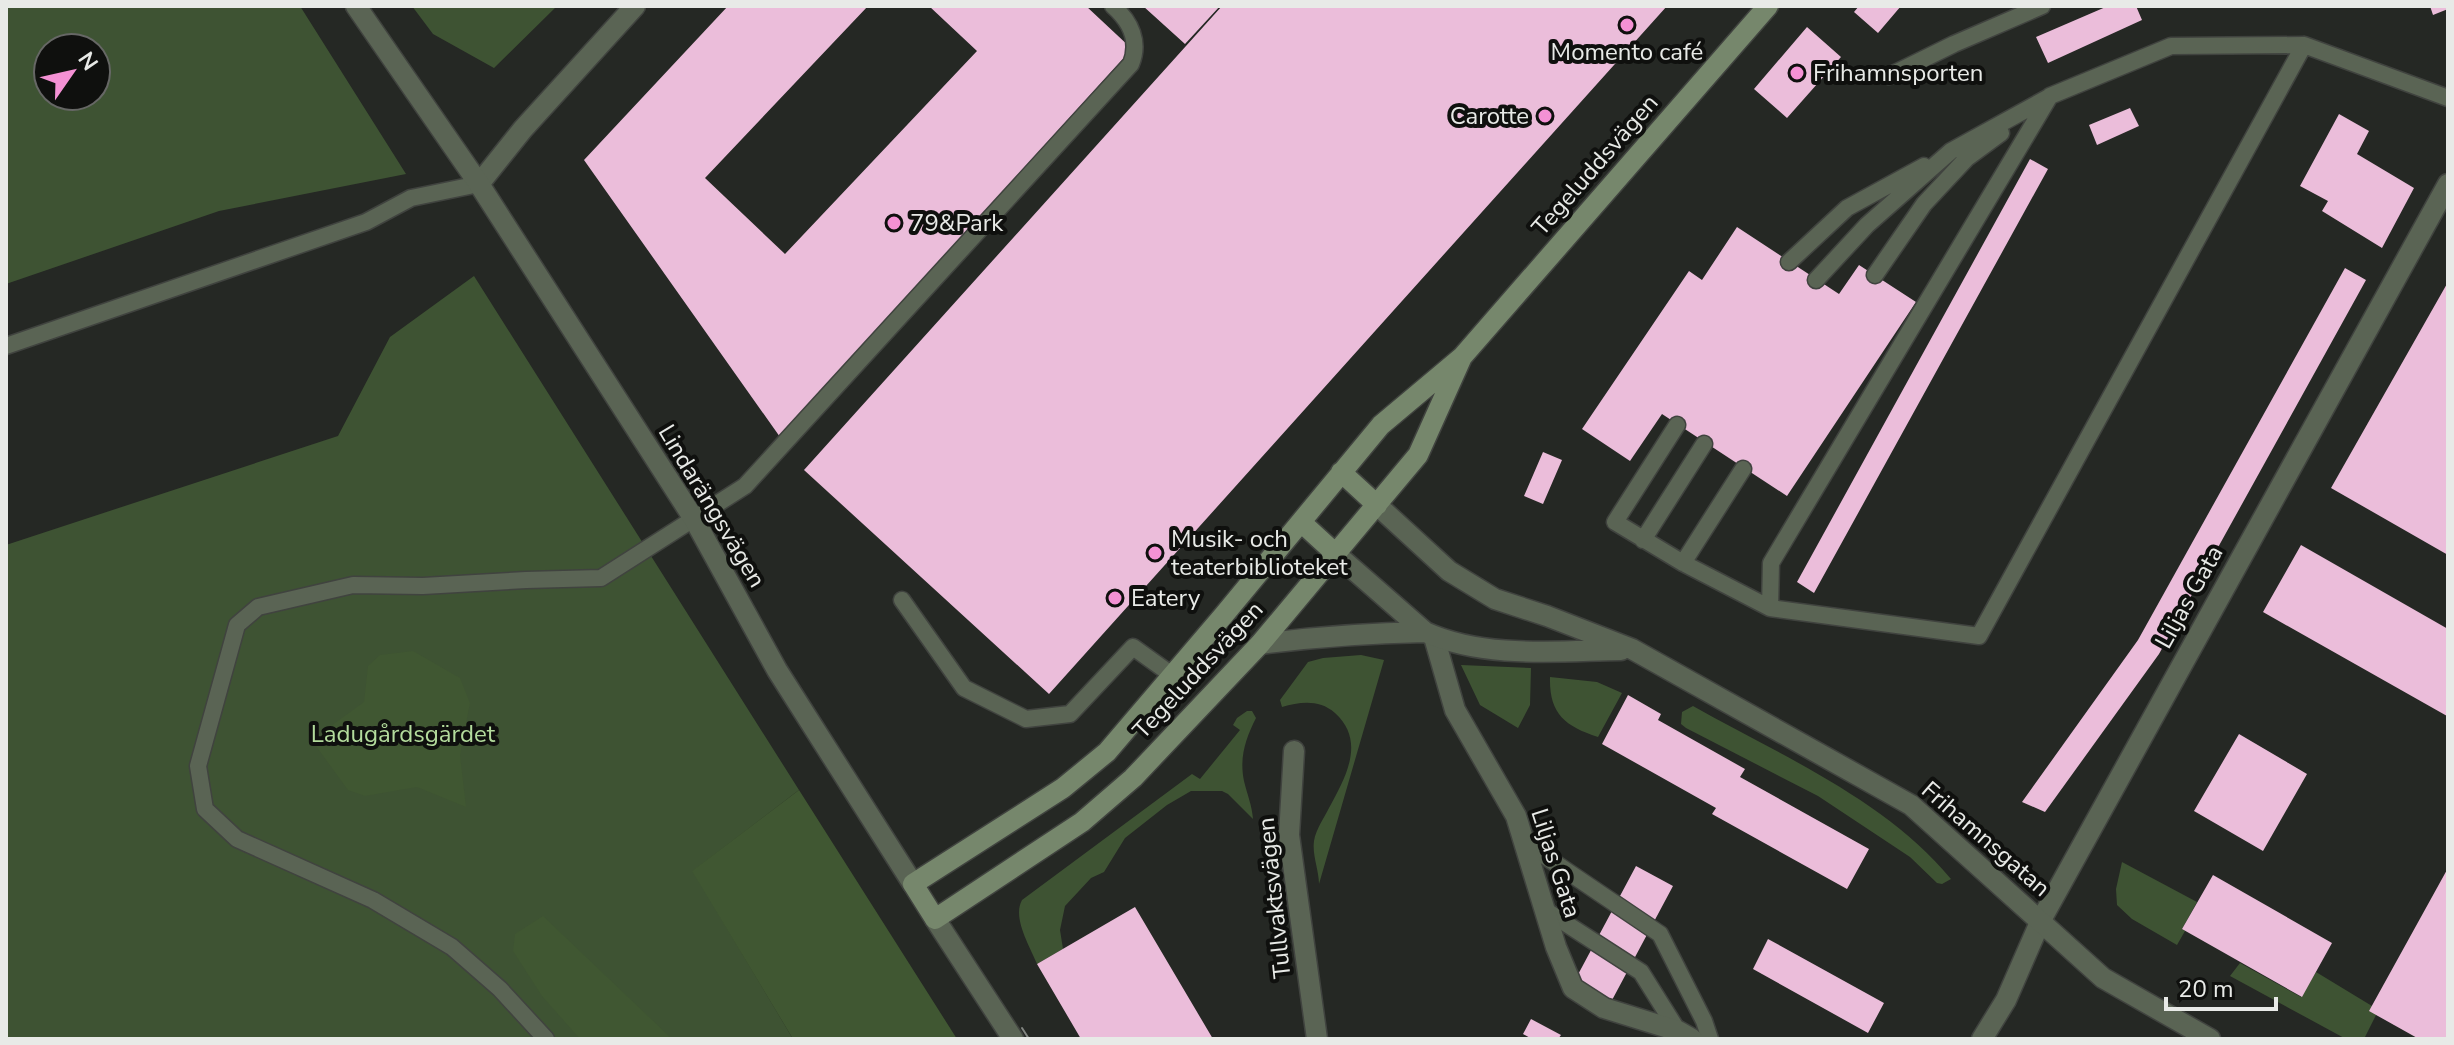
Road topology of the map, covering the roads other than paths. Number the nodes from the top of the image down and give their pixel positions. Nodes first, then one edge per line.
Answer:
1 (356, 6) edge
2 (635, 6) edge
3 (1113, 6) edge
4 (1768, 6) edge
5 (2042, 6) edge
6 (2304, 45) junction
7 (1889, 76) dead end
8 (2050, 96) junction
9 (2448, 98) edge
10 (1951, 151) junction
11 (479, 184) junction
12 (2448, 184) edge
13 (1789, 262) dead end
14 (1875, 275) dead end
15 (1816, 280) dead end
16 (6, 346) edge
17 (1462, 357) junction
18 (1677, 425) dead end
19 (1704, 444) dead end
20 (1743, 469) dead end
21 (1341, 472) junction
22 (1377, 505) junction
23 (694, 519) junction
24 (1301, 522) junction
25 (1643, 540) junction
26 (1337, 555) junction
27 (1683, 563) junction
28 (902, 600) dead end
29 (1770, 608) junction
30 (1430, 634) junction
31 (1260, 644) junction
32 (1632, 649) junction
33 (1172, 675) junction
34 (1294, 751) dead end
35 (1524, 842) junction
36 (913, 884) junction
37 (1545, 910) junction
38 (935, 919) junction
39 (2041, 920) junction
40 (1685, 1035) edge
41 (546, 1039) edge
42 (1013, 1039) edge
43 (1317, 1039) edge
44 (1710, 1039) edge
45 (1982, 1039) edge
46 (2210, 1039) edge

1 - 11 street, Lindarängsvägen
2 - 11 street
3 - 23 lane
4 - 17 main road, Tegeluddsvägen
5 - 7 lane
6 - 8 lane
6 - 9 lane
6 - 29 lane
8 - 10 lane
8 - 14 lane
8 - 29 lane
10 - 13 lane
10 - 15 lane
11 - 16 lane
11 - 23 street, Lindarängsvägen
12 - 39 street, Liljas Gata
17 - 21 main road, Tegeluddsvägen
17 - 22 main road, Tegeluddsvägen
18 - 25 lane
19 - 25 lane
20 - 27 lane
21 - 22 main road
21 - 24 main road, Tegeluddsvägen
22 - 26 main road, Tegeluddsvägen
22 - 32 street, Frihamnsgatan
23 - 36 street, Lindarängsvägen
23 - 41 lane
24 - 26 main road
24 - 33 main road, Tegeluddsvägen
25 - 27 lane
26 - 30 street
26 - 31 main road, Tegeluddsvägen
27 - 29 lane
28 - 33 lane
30 - 31 street
30 - 32 street
30 - 35 street, Liljas Gata
31 - 38 main road, Tegeluddsvägen
32 - 39 street, Frihamnsgatan
33 - 36 main road, Tegeluddsvägen
34 - 43 street, Tullvaktsvägen
35 - 37 street, Liljas Gata
35 - 44 lane
36 - 38 main road, Lindarängsvägen
37 - 40 lane
37 - 40 street, Liljas Gata
38 - 42 street, Lindarängsvägen
39 - 45 street, Liljas Gata
39 - 46 street, Frihamnsgatan

